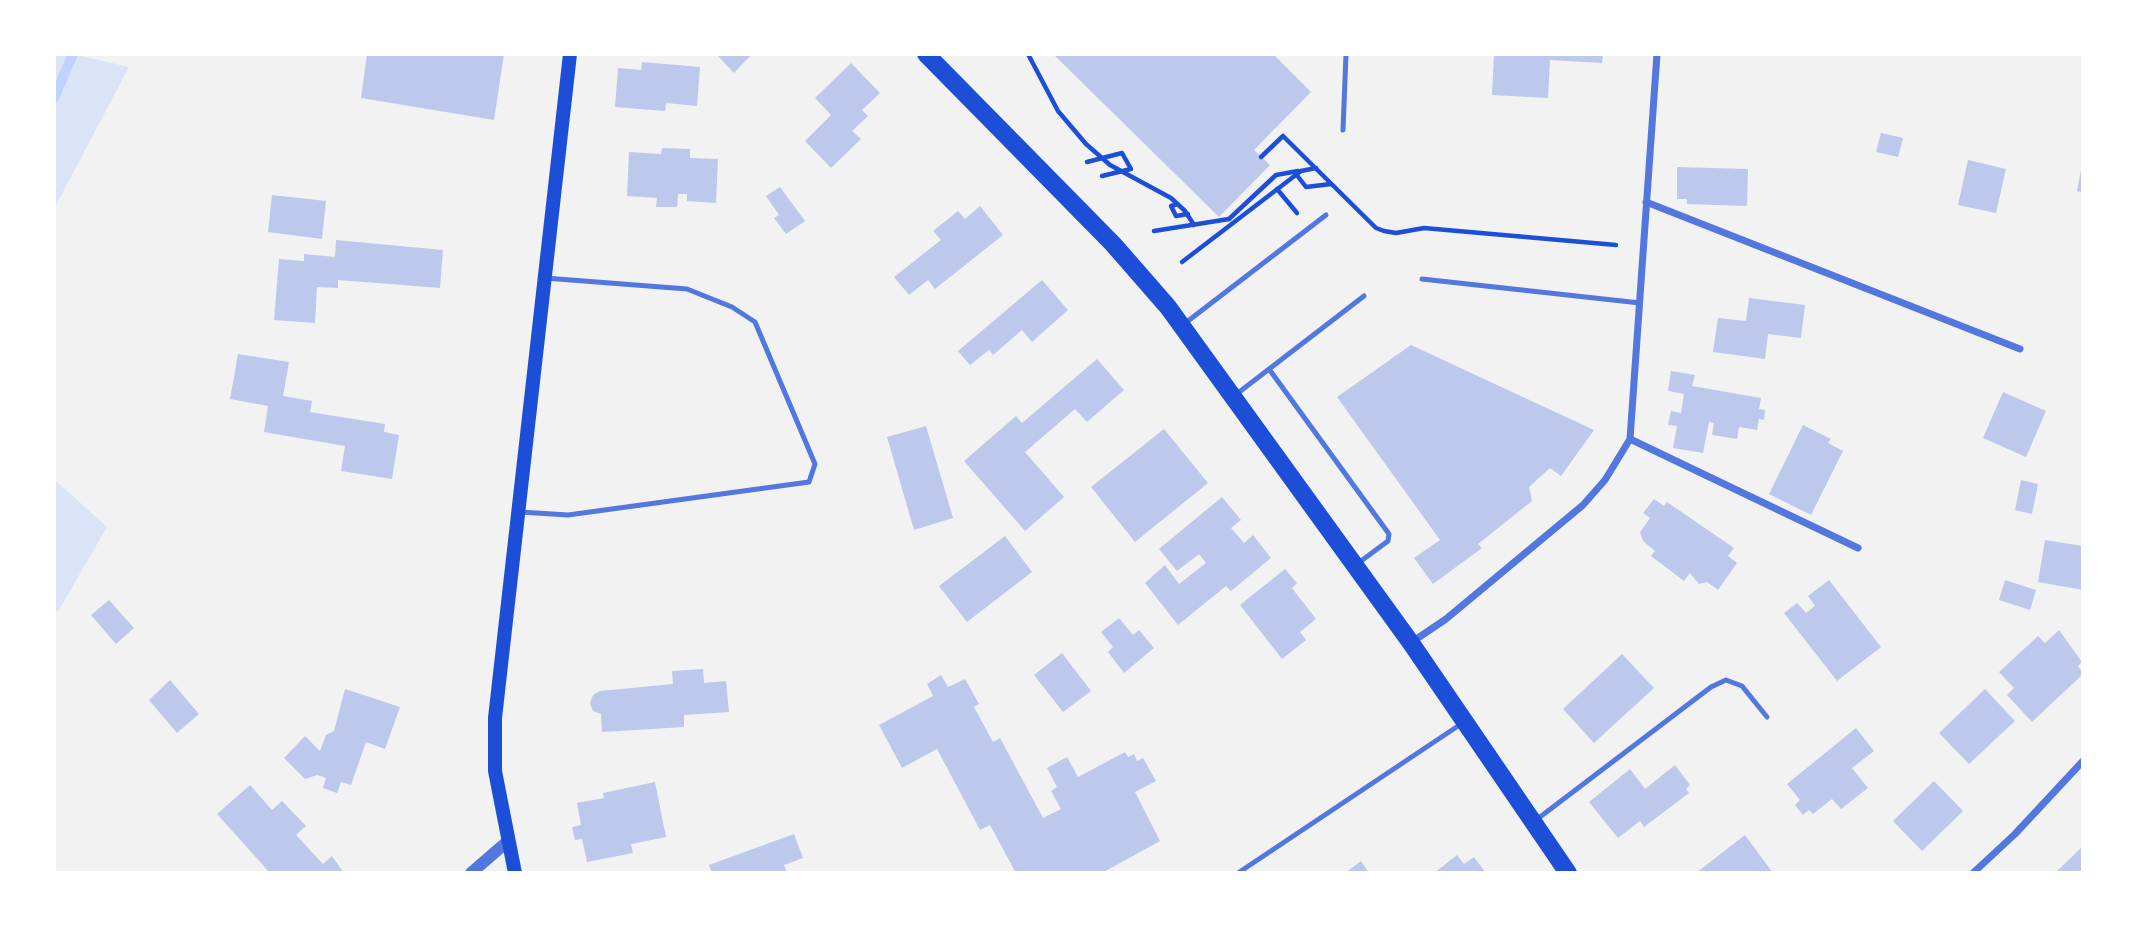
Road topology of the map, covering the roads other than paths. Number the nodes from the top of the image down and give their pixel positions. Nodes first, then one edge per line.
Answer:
1 (570, 54) edge
2 (926, 54) edge
3 (1346, 54) edge
4 (1657, 54) edge
5 (1343, 130) dead end
6 (1646, 202) junction
7 (1326, 215) dead end
8 (544, 278) junction
9 (1422, 279) dead end
10 (1364, 296) dead end
11 (1640, 303) junction
12 (1181, 326) junction
13 (2020, 349) dead end
14 (1269, 369) junction
15 (1232, 397) junction
16 (1630, 439) junction
17 (517, 512) junction
18 (1858, 548) dead end
19 (1354, 566) junction
20 (1411, 643) junction
21 (1767, 718) dead end
22 (1463, 722) junction
23 (2083, 761) edge
24 (1533, 822) junction
25 (508, 841) junction
26 (471, 873) edge
27 (515, 873) edge
28 (1238, 873) edge
29 (1569, 873) edge
30 (1973, 873) edge

1 - 8 main road
2 - 12 main road
3 - 5 lane
4 - 6 street
6 - 11 street
6 - 13 street
7 - 12 lane
8 - 17 main road
8 - 17 lane
9 - 11 lane
10 - 14 lane
11 - 16 street
12 - 15 main road
14 - 15 lane
14 - 19 lane
15 - 19 main road
16 - 18 street
16 - 20 street
17 - 25 main road
19 - 20 main road
20 - 22 main road
21 - 24 lane
22 - 24 main road
22 - 28 lane
23 - 30 street
24 - 29 main road
25 - 26 street
25 - 27 main road

